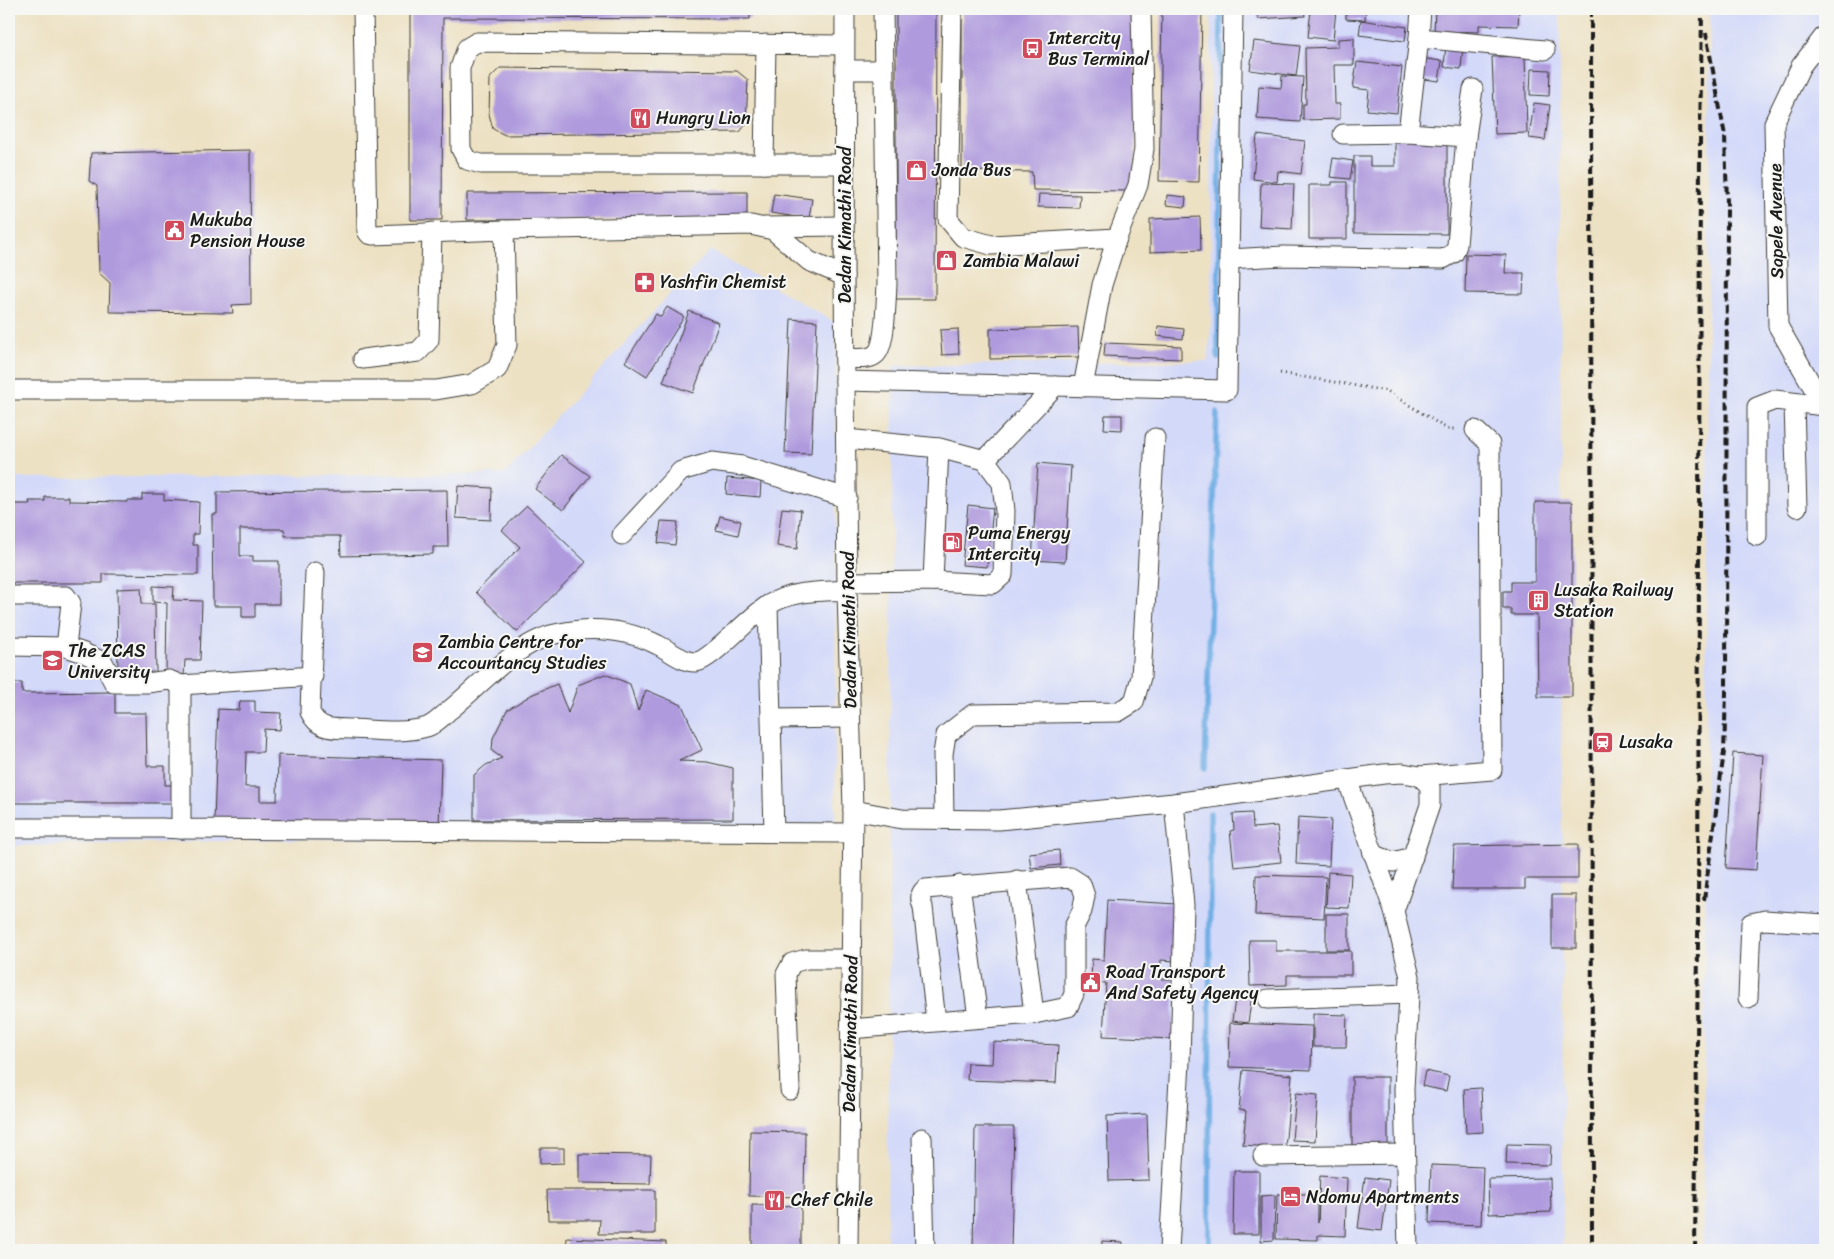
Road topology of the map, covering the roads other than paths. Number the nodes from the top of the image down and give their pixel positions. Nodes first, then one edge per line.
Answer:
1 (363, 9) edge
2 (844, 9) edge
3 (882, 9) edge
4 (952, 9) edge
5 (1141, 9) edge
6 (1233, 9) edge
7 (1420, 9) edge
8 (1825, 35) edge
9 (1419, 38) junction
10 (766, 44) junction
11 (844, 44) junction
12 (1545, 50) dead end
13 (845, 70) junction
14 (882, 70) junction
15 (1473, 89) dead end
16 (1343, 134) dead end
17 (1408, 134) junction
18 (1466, 137) junction
19 (764, 164) junction
20 (844, 164) junction
21 (844, 226) junction
22 (764, 227) junction
23 (504, 230) junction
24 (432, 232) junction
25 (1117, 238) junction
26 (1229, 259) junction
27 (844, 276) junction
28 (845, 358) junction
29 (363, 359) dead end
30 (845, 381) junction
31 (1055, 386) junction
32 (1083, 386) junction
33 (9, 390) edge
34 (1794, 404) junction
35 (1825, 407) edge
36 (1475, 430) road end
37 (1155, 438) dead end
38 (846, 439) junction
39 (939, 448) junction
40 (985, 460) junction
41 (847, 498) junction
42 (1797, 507) dead end
43 (622, 535) dead end
44 (1757, 536) dead end
45 (315, 572) dead end
46 (933, 581) junction
47 (847, 586) junction
48 (9, 596) edge
49 (768, 605) junction
50 (9, 646) edge
51 (66, 647) junction
52 (313, 676) junction
53 (181, 685) junction
54 (850, 718) junction
55 (772, 719) junction
56 (1420, 776) junction
57 (1347, 779) junction
58 (1174, 803) junction
59 (853, 810) junction
60 (944, 819) junction
61 (9, 828) edge
62 (181, 829) junction
63 (774, 832) junction
64 (852, 833) junction
65 (1373, 854) junction
66 (1413, 857) junction
67 (1017, 880) junction
68 (960, 885) junction
69 (1394, 911) junction
70 (1825, 924) edge
71 (851, 959) junction
72 (1409, 994) junction
73 (1748, 998) dead end
74 (1268, 999) dead end
75 (1034, 1014) junction
76 (978, 1018) junction
77 (936, 1021) junction
78 (850, 1029) junction
79 (790, 1090) dead end
80 (922, 1138) dead end
81 (1406, 1154) junction
82 (1263, 1156) dead end
83 (848, 1250) edge
84 (925, 1250) edge
85 (1169, 1250) edge
86 (1408, 1250) edge

1 - 24 street
2 - 11 street, Dedan Kimathi Road
3 - 14 street
4 - 25 street
5 - 25 street
6 - 26 street
7 - 9 street
8 - 35 street, Sapele Avenue
9 - 12 street
9 - 17 street
10 - 11 street
10 - 19 street
10 - 19 street
11 - 13 street, Dedan Kimathi Road
13 - 14 street
13 - 20 street, Dedan Kimathi Road
14 - 28 street
15 - 18 street
16 - 17 street
17 - 18 street
18 - 26 street
19 - 20 street
20 - 21 street, Dedan Kimathi Road
21 - 22 street
21 - 27 street, Dedan Kimathi Road
22 - 23 street
22 - 27 street
23 - 24 street
23 - 33 street
24 - 29 street
25 - 32 street
26 - 32 street
27 - 28 street, Dedan Kimathi Road
28 - 30 street, Dedan Kimathi Road
30 - 31 street
30 - 38 street, Dedan Kimathi Road
31 - 32 street
31 - 40 street
34 - 35 street
34 - 42 street
34 - 44 street
36 - 56 street
37 - 60 street
38 - 39 street
38 - 41 street, Dedan Kimathi Road
39 - 40 street
39 - 46 street
40 - 46 street
41 - 43 street
41 - 47 street, Dedan Kimathi Road
45 - 52 street
46 - 47 street
47 - 49 street
47 - 54 street, Dedan Kimathi Road
48 - 51 street
49 - 52 street
49 - 55 street
50 - 51 street
51 - 53 street
52 - 53 street
53 - 62 street
54 - 55 street
54 - 59 street, Dedan Kimathi Road
55 - 63 street
56 - 57 street
56 - 66 street
57 - 58 street
57 - 65 street
58 - 60 street
58 - 85 street
59 - 60 street
59 - 64 street, Dedan Kimathi Road
61 - 62 street
62 - 63 street
63 - 64 street
64 - 71 street, Dedan Kimathi Road
65 - 66 street
65 - 69 street
66 - 69 street
67 - 68 street
67 - 75 street
67 - 75 street
68 - 76 street
68 - 77 street
69 - 72 street
70 - 73 street
71 - 78 street, Dedan Kimathi Road
71 - 79 street
72 - 74 street
72 - 81 street
75 - 76 street
76 - 77 street
77 - 78 street
78 - 83 street, Dedan Kimathi Road
80 - 84 street
81 - 82 street
81 - 86 street

